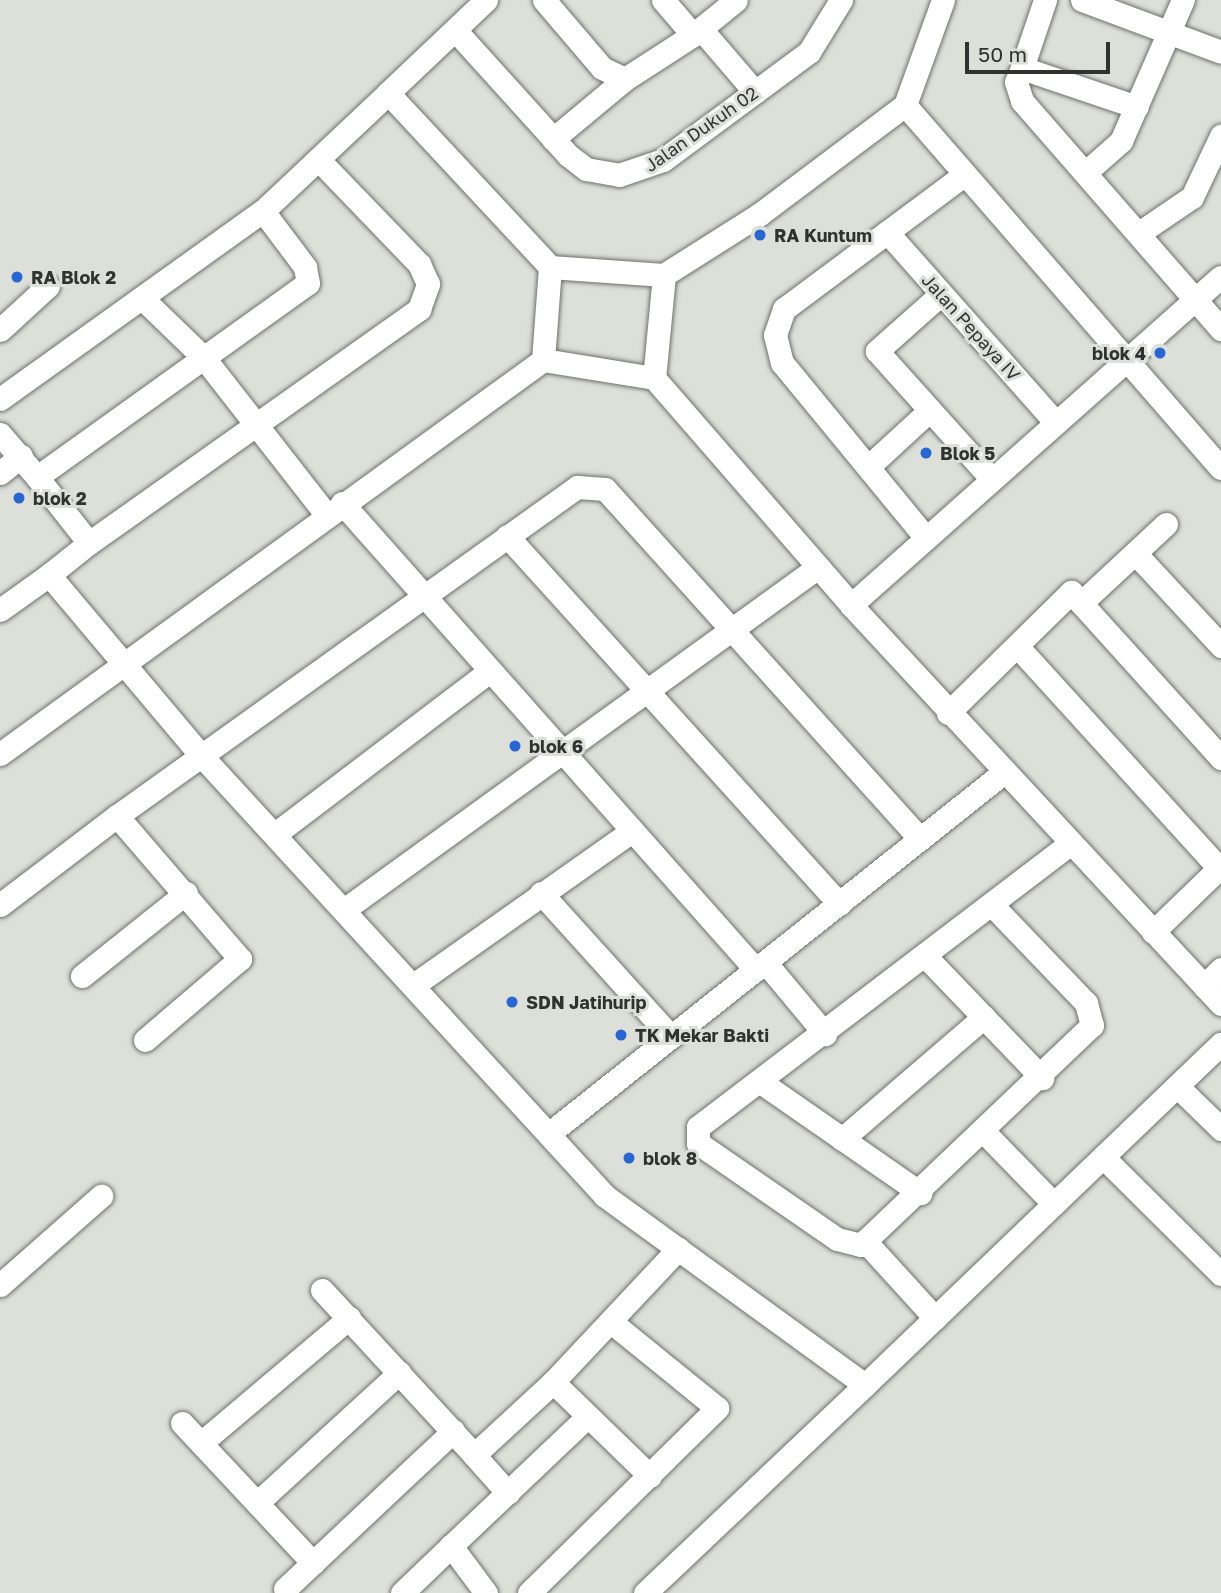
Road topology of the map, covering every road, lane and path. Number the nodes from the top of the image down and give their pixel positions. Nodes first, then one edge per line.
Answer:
1 (486, 0) edge
2 (544, 0) edge
3 (663, 0) edge
4 (736, 0) edge
5 (841, 0) edge
6 (943, 0) edge
7 (1045, 0) edge
8 (1082, 0) edge
9 (1184, 0) edge
10 (455, 30) junction
11 (697, 32) junction
12 (1172, 34) junction
13 (1221, 52) edge
14 (1022, 68) junction
15 (625, 79) junction
16 (755, 92) junction
17 (388, 93) junction
18 (905, 105) junction
19 (1137, 107) junction
20 (1221, 136) edge
21 (553, 139) junction
22 (321, 162) junction
23 (1086, 172) junction
24 (964, 175) junction
25 (264, 211) junction
26 (887, 232) junction
27 (1139, 233) junction
28 (550, 267) junction
29 (664, 275) junction
30 (1221, 277) edge
31 (48, 286) dead end
32 (941, 294) junction
33 (1195, 299) junction
34 (145, 301) junction
35 (1221, 329) edge
36 (0, 330) edge
37 (204, 358) junction
38 (543, 360) junction
39 (1124, 360) junction
40 (654, 378) junction
41 (0, 399) edge
42 (930, 410) junction
43 (1055, 422) junction
44 (253, 423) junction
45 (0, 434) edge
46 (21, 456) junction
47 (868, 467) junction
48 (1221, 468) edge
49 (0, 473) edge
50 (37, 477) junction
51 (992, 479) junction
52 (334, 509) junction
53 (1166, 524) dead end
54 (507, 536) junction
55 (926, 538) junction
56 (89, 543) junction
57 (1135, 553) junction
58 (818, 567) junction
59 (49, 575) junction
60 (423, 595) junction
61 (1081, 603) junction
62 (2, 604) edge
63 (851, 606) junction
64 (732, 629) junction
65 (1017, 646) junction
66 (1221, 646) edge
67 (122, 664) junction
68 (490, 671) junction
69 (647, 691) junction
70 (948, 713) junction
71 (198, 752) junction
72 (562, 752) junction
73 (0, 754) edge
74 (1221, 758) edge
75 (1003, 773) junction
76 (117, 816) junction
77 (632, 831) junction
78 (275, 834) junction
79 (920, 839) junction
80 (1070, 844) junction
81 (1220, 867) edge
82 (186, 892) junction
83 (541, 893) junction
84 (839, 904) junction
85 (0, 905) edge
86 (992, 905) junction
87 (345, 909) junction
88 (1153, 932) junction
89 (926, 957) junction
90 (761, 966) junction
91 (1221, 970) edge
92 (82, 976) dead end
93 (415, 984) junction
94 (1204, 986) junction
95 (1221, 1004) edge
96 (984, 1017) junction
97 (825, 1034) junction
98 (671, 1037) junction
99 (145, 1040) dead end
100 (1221, 1044) edge
101 (1042, 1077) junction
102 (762, 1083) junction
103 (1177, 1086) junction
104 (1221, 1129) edge
105 (551, 1132) junction
106 (984, 1132) junction
107 (842, 1139) junction
108 (1103, 1157) junction
109 (920, 1193) junction
110 (101, 1196) dead end
111 (1054, 1204) junction
112 (865, 1241) junction
113 (678, 1250) junction
114 (1221, 1274) edge
115 (0, 1285) edge
116 (322, 1290) dead end
117 (349, 1318) junction
118 (935, 1318) junction
119 (611, 1322) junction
120 (399, 1373) junction
121 (553, 1382) junction
122 (865, 1385) junction
123 (587, 1417) junction
124 (182, 1423) dead end
125 (453, 1432) junction
126 (201, 1443) junction
127 (474, 1455) junction
128 (650, 1476) junction
129 (508, 1493) junction
130 (257, 1503) junction
131 (451, 1546) junction
132 (313, 1563) junction
133 (285, 1589) dead end
134 (401, 1593) edge
135 (486, 1593) edge
136 (529, 1593) edge
137 (645, 1593) edge

1 - 10 street
2 - 15 street
3 - 11 street
4 - 11 street
5 - 16 street, Jalan Dukuh 02
6 - 18 street
7 - 14 street
8 - 12 street
9 - 12 street
10 - 17 street
10 - 21 street, Jalan Dukuh 02
11 - 15 street
11 - 16 street
12 - 13 street
12 - 19 street
14 - 19 street
14 - 23 street
15 - 21 street
16 - 21 street, Jalan Dukuh 02
17 - 22 street
17 - 28 street
18 - 24 street
18 - 29 street
19 - 23 street
20 - 27 street
22 - 25 street
22 - 44 street
23 - 27 street
24 - 26 street
24 - 39 street
25 - 34 street
25 - 37 street
26 - 32 street, Jalan Pepaya IV
26 - 47 street
27 - 33 street
28 - 29 street
28 - 38 street
29 - 40 street
30 - 33 street
31 - 36 street
32 - 42 street
32 - 43 street, Jalan Pepaya IV
33 - 35 street
33 - 39 street
34 - 37 street
34 - 41 street
37 - 44 street
37 - 50 street
38 - 40 street
38 - 52 street
39 - 43 street
39 - 48 street
40 - 58 street
42 - 47 street
42 - 51 street
43 - 51 street
44 - 52 street
44 - 56 street
45 - 46 street
46 - 49 street
46 - 50 street
47 - 55 street
50 - 56 street
51 - 55 street
52 - 60 street
52 - 67 street
53 - 57 street
54 - 60 street
54 - 64 street
54 - 69 street
55 - 63 street
56 - 59 street
57 - 61 street
57 - 66 street
58 - 63 street
58 - 64 street
59 - 62 street
59 - 67 street
60 - 68 street
60 - 71 street
61 - 65 street
61 - 74 street
63 - 70 street
64 - 69 street
64 - 79 street
65 - 70 street
65 - 81 street
67 - 71 street
67 - 73 street
68 - 72 street
68 - 78 street
69 - 72 street
69 - 84 street
70 - 75 street
71 - 76 street
71 - 78 street
72 - 77 street
72 - 87 street
75 - 79 street
75 - 80 street
76 - 82 street
76 - 85 street
77 - 83 street
77 - 90 street
78 - 87 street
79 - 84 street
80 - 86 street
80 - 88 street
81 - 88 street
82 - 92 street
82 - 99 street
83 - 93 street
83 - 98 street
84 - 90 street
86 - 89 street
86 - 101 street
87 - 93 street
88 - 94 street
89 - 96 street
89 - 97 street
90 - 97 street
90 - 98 street
91 - 94 street
93 - 105 street
94 - 95 street
96 - 101 street
96 - 107 street
97 - 102 street
98 - 105 street
100 - 103 street
101 - 106 street
102 - 107 street
102 - 112 street
103 - 104 street
103 - 108 street
105 - 113 street
106 - 109 street
106 - 111 street
107 - 109 street
108 - 111 street
108 - 114 street
109 - 112 street
110 - 115 street
111 - 118 street
112 - 118 street
113 - 119 street
113 - 122 street
116 - 117 street
117 - 120 street
117 - 126 street
118 - 122 street
119 - 121 street
119 - 128 street
120 - 125 street
120 - 130 street
121 - 123 street
121 - 127 street
122 - 137 street
123 - 128 street
123 - 129 street
124 - 126 street
125 - 127 street
125 - 132 street
126 - 130 street
127 - 129 street
128 - 136 street
129 - 131 street
130 - 132 street
131 - 134 street
131 - 135 street
132 - 133 street

